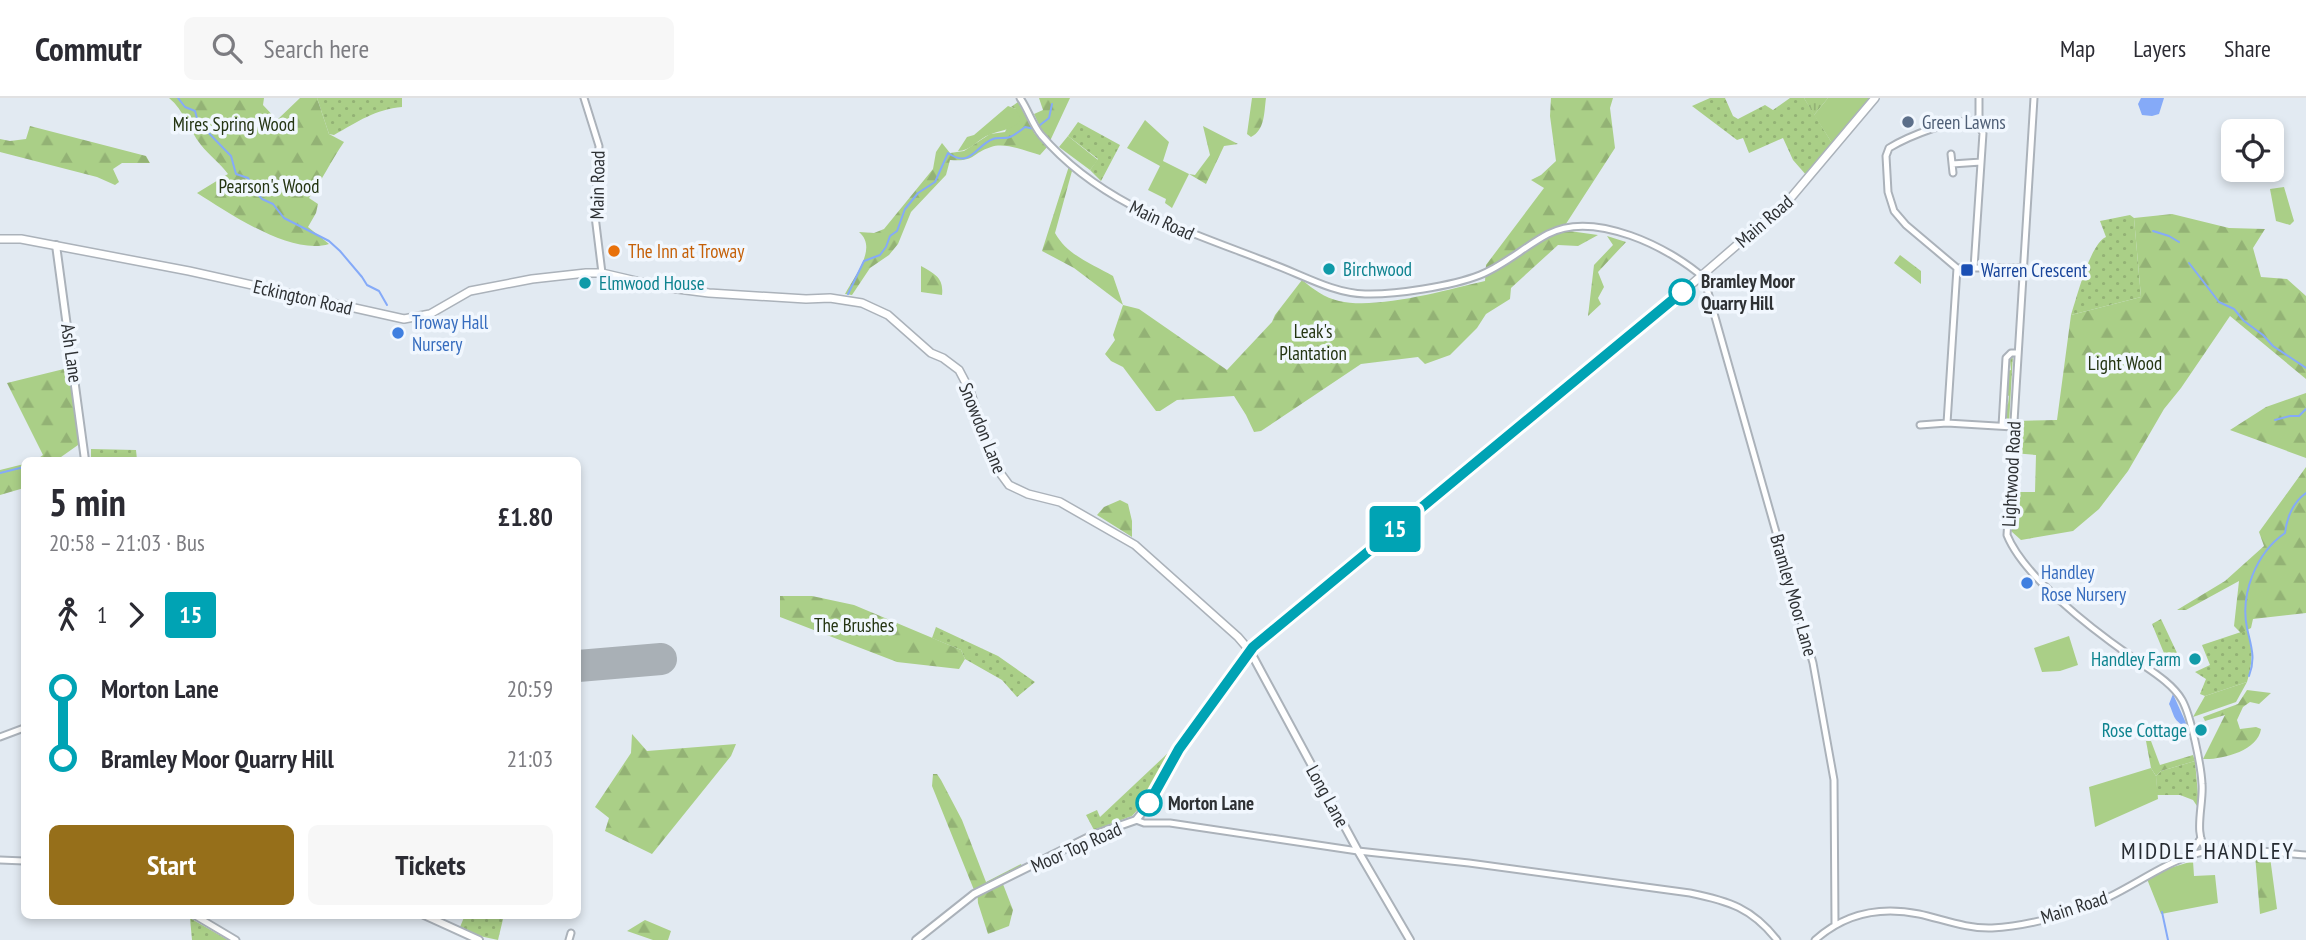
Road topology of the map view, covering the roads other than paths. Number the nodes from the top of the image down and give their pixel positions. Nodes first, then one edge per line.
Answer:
1 (584, 98) edge
2 (1020, 98) edge
3 (1875, 98) edge
4 (1979, 98) edge
5 (2034, 98) edge
6 (1977, 122) junction
7 (1951, 154) dead end
8 (1981, 162) junction
9 (1952, 164) junction
10 (1953, 173) dead end
11 (0, 239) edge
12 (56, 245) junction
13 (1957, 268) junction
14 (1974, 268) junction
15 (2024, 268) junction
16 (602, 273) junction
17 (1701, 276) junction
18 (2018, 353) junction
19 (1947, 424) junction
20 (1920, 425) dead end
21 (2002, 426) junction
22 (2012, 427) junction
23 (85, 457) edge
24 (1250, 651) junction
25 (21, 729) edge
26 (0, 737) edge
27 (1136, 820) junction
28 (2201, 838) junction
29 (1358, 851) junction
30 (2208, 852) junction
31 (2306, 855) edge
32 (2188, 857) junction
33 (0, 860) edge
34 (21, 861) edge
35 (201, 919) edge
36 (433, 919) edge
37 (1835, 924) junction
38 (236, 940) edge
39 (479, 940) edge
40 (916, 940) edge
41 (1410, 940) edge
42 (1777, 940) edge
43 (1815, 940) edge

1 - 16 street, Main Road
2 - 17 street, Main Road
3 - 17 main road, Main Road
4 - 6 street
5 - 15 street, Lightwood Road
6 - 8 street
6 - 13 street
7 - 9 street
8 - 9 street
8 - 14 street
9 - 10 street
11 - 12 main road, Eckington Road
12 - 16 main road, Eckington Road
12 - 23 street, Ash Lane
13 - 14 street
13 - 19 street
14 - 15 street
15 - 18 street, Lightwood Road
16 - 24 main road, Snowdon Lane
17 - 24 main road, Main Road
17 - 37 street, Bramley Moor Lane
18 - 21 street
18 - 22 street, Lightwood Road
19 - 20 street
19 - 21 street
21 - 22 street
22 - 28 street, Lightwood Road
24 - 27 street, Moor Top Road
24 - 29 street, Long Lane
25 - 26 street
27 - 29 street
27 - 40 street, Moor Top Road
28 - 30 street, Lightwood Road
28 - 32 street
29 - 41 street, Long Lane
29 - 42 street
30 - 31 street, Main Road
30 - 32 street, Main Road
32 - 37 street, Main Road
33 - 34 street
35 - 38 street
36 - 39 street
37 - 43 street, Main Road

